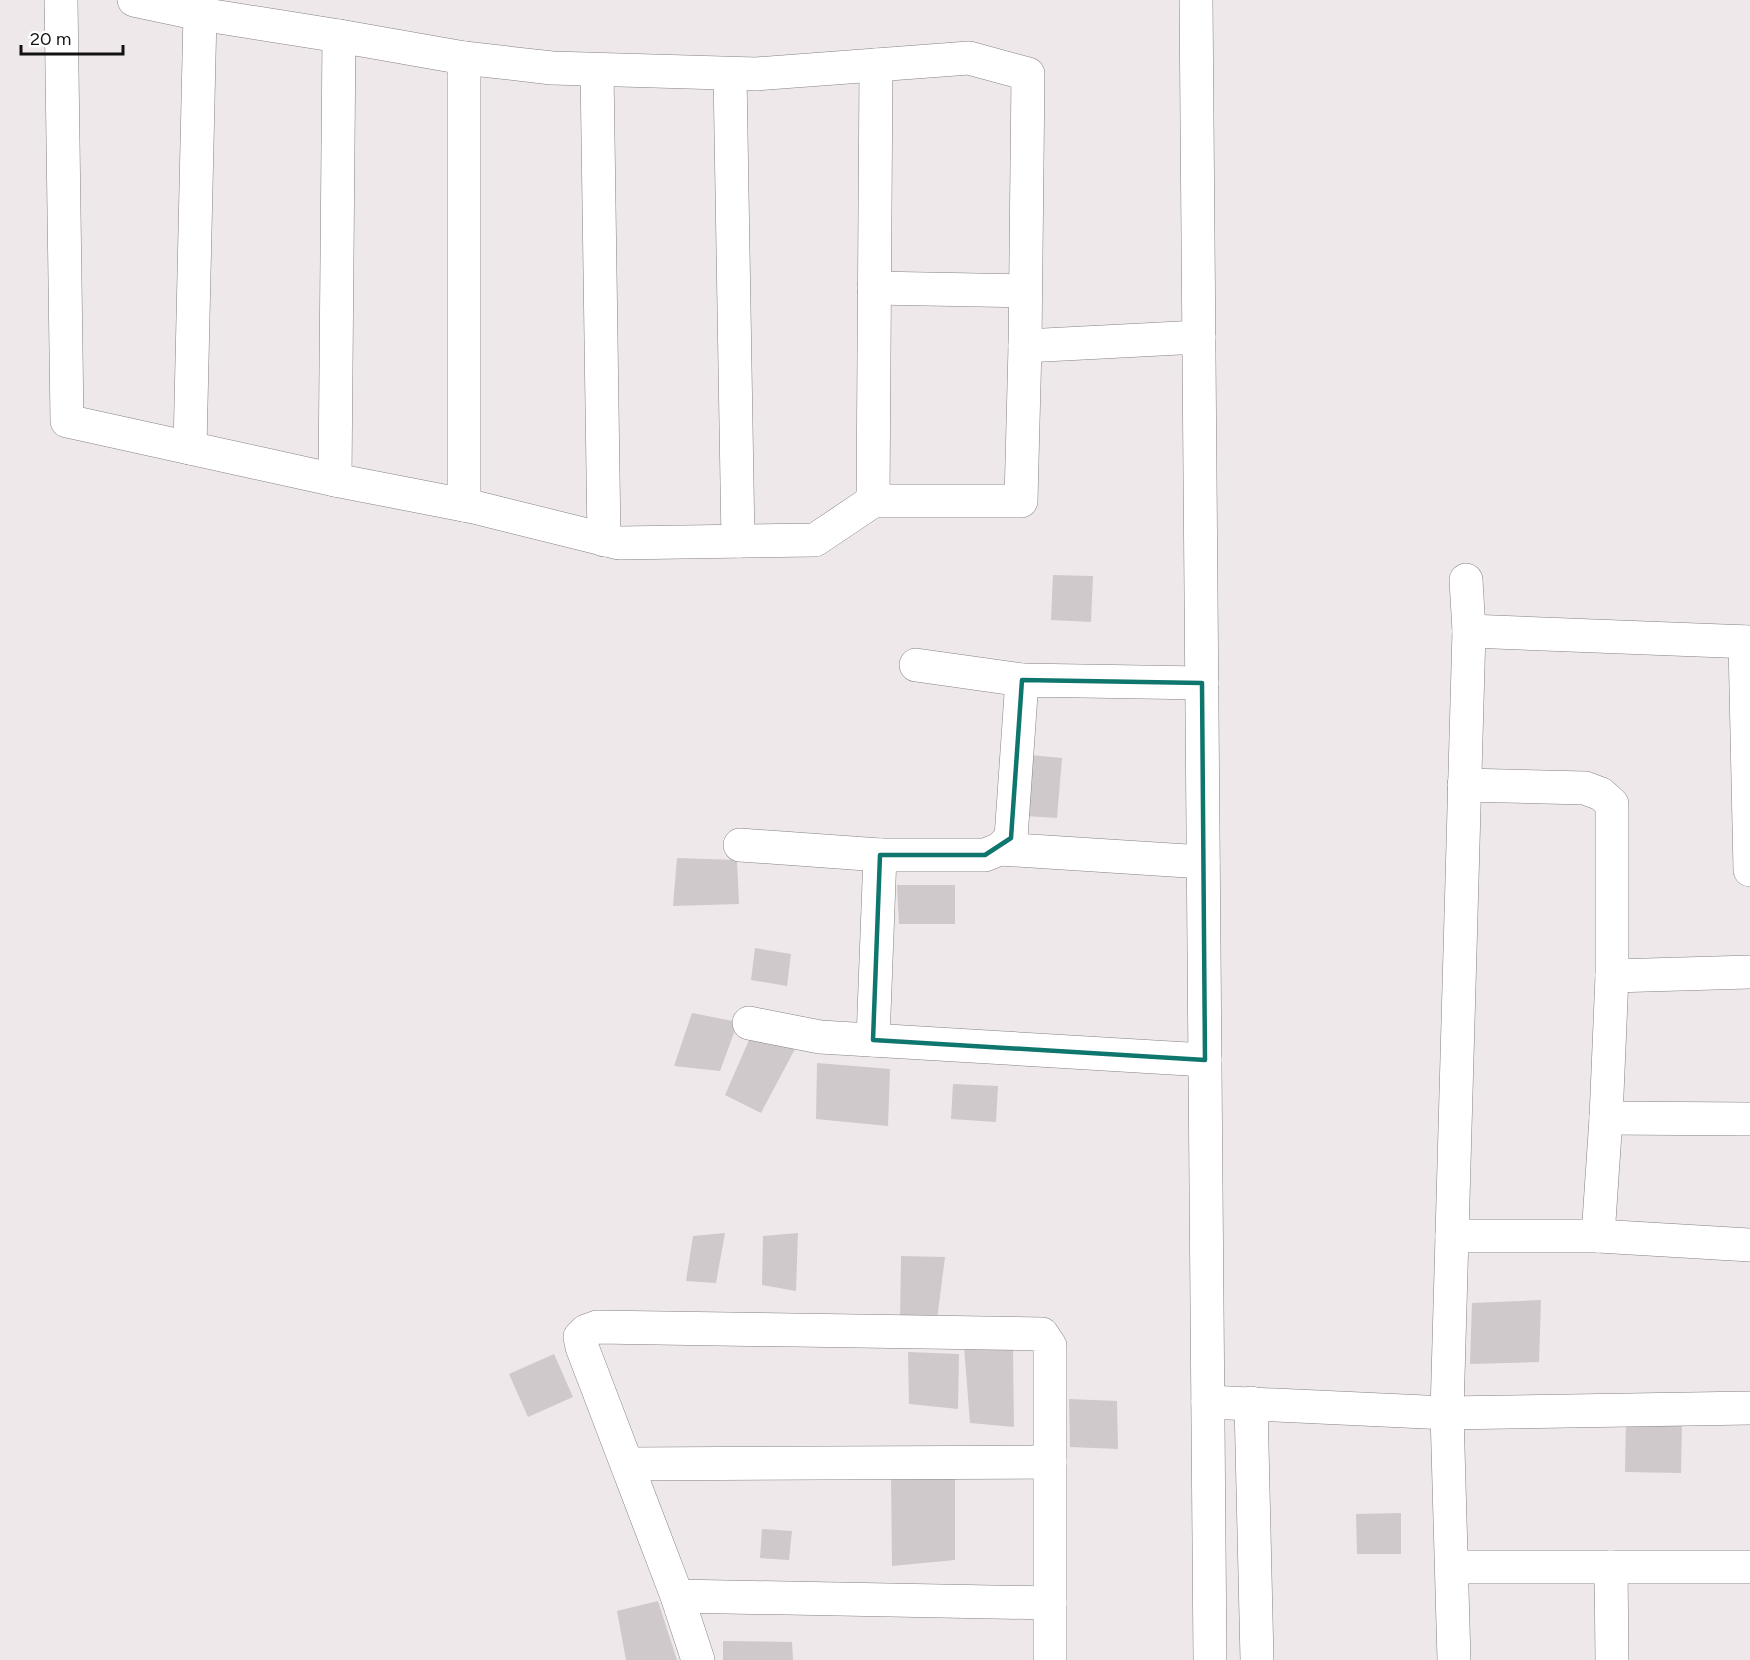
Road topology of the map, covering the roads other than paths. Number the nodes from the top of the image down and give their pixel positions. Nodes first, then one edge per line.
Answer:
1 (61, 0) edge
2 (134, 0) edge
3 (1196, 0) edge
4 (200, 14) junction
5 (339, 36) junction
6 (464, 57) junction
7 (876, 65) junction
8 (597, 70) junction
9 (730, 74) junction
10 (874, 288) junction
11 (1025, 291) junction
12 (1199, 337) junction
13 (1025, 346) junction
14 (190, 448) junction
15 (335, 480) junction
16 (873, 501) junction
17 (465, 505) junction
18 (604, 540) junction
19 (738, 541) junction
20 (1466, 580) dead end
21 (1469, 631) junction
22 (1748, 642) edge
23 (916, 665) dead end
24 (1022, 680) junction
25 (1202, 683) junction
26 (1464, 785) junction
27 (740, 845) dead end
28 (1000, 849) junction
29 (880, 855) junction
30 (1203, 862) junction
31 (1750, 870) edge
32 (1750, 972) edge
33 (1612, 976) junction
34 (749, 1023) dead end
35 (873, 1040) junction
36 (1205, 1060) junction
37 (1606, 1118) junction
38 (1750, 1119) edge
39 (1452, 1236) junction
40 (1598, 1236) junction
41 (1750, 1245) edge
42 (1208, 1402) junction
43 (1251, 1403) junction
44 (1750, 1408) edge
45 (1447, 1413) junction
46 (1050, 1462) junction
47 (627, 1464) junction
48 (1611, 1566) junction
49 (1452, 1567) junction
50 (1750, 1567) edge
51 (677, 1596) junction
52 (1050, 1603) junction
53 (698, 1660) edge
54 (1050, 1660) edge
55 (1210, 1660) edge
56 (1257, 1660) edge
57 (1454, 1660) edge
58 (1612, 1660) edge

1 - 14 street
2 - 4 street
3 - 12 street
4 - 5 street
4 - 14 street
5 - 6 street
5 - 15 street
6 - 8 street
6 - 17 street
7 - 9 street
7 - 10 street
7 - 11 street
8 - 9 street
8 - 18 street
9 - 19 street
10 - 11 street
10 - 16 street
11 - 13 street
12 - 13 street
12 - 25 street
13 - 16 street
14 - 15 street
15 - 17 street
16 - 19 street
17 - 18 street
18 - 19 street
20 - 21 street
21 - 22 street
21 - 26 street
22 - 31 street
23 - 24 street
24 - 25 street
24 - 28 street
25 - 30 street
26 - 33 street
26 - 39 street
27 - 29 street
28 - 29 street
28 - 30 street
29 - 35 street
30 - 36 street
32 - 33 street
33 - 37 street
34 - 35 street
35 - 36 street
36 - 42 street
37 - 38 street
37 - 40 street
39 - 40 street
39 - 45 street
40 - 41 street
42 - 43 street
42 - 55 street
43 - 45 street
43 - 56 street
44 - 45 street
45 - 49 street
46 - 47 street
46 - 47 street
46 - 52 street
47 - 51 street
48 - 49 street
48 - 50 street
48 - 58 street
49 - 57 street
51 - 52 street
51 - 53 street
52 - 54 street

